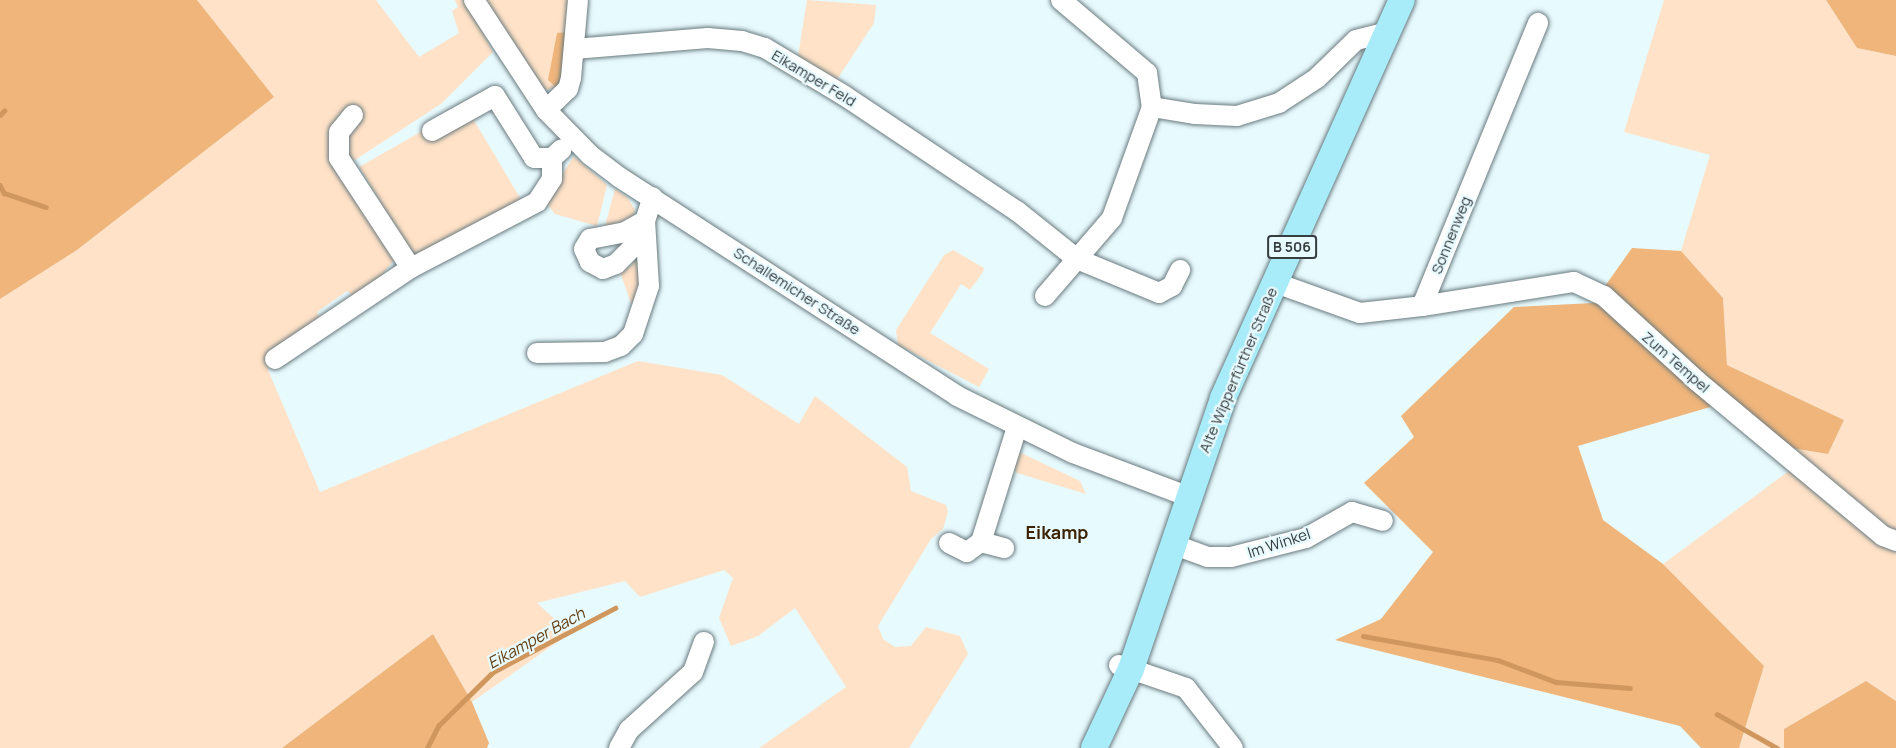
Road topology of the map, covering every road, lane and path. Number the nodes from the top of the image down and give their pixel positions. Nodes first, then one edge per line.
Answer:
1 (474, 0) edge
2 (578, 0) edge
3 (1061, 0) edge
4 (1402, 0) edge
5 (1538, 23) dead end
6 (1388, 32) junction
7 (574, 49) junction
8 (1152, 107) junction
9 (546, 110) junction
10 (353, 115) dead end
11 (432, 131) dead end
12 (573, 139) junction
13 (552, 159) junction
14 (653, 197) junction
15 (1077, 259) junction
16 (411, 268) junction
17 (1180, 270) dead end
18 (1276, 283) junction
19 (1045, 297) dead end
20 (1422, 306) junction
21 (537, 353) dead end
22 (275, 359) dead end
23 (1017, 427) junction
24 (1187, 496) junction
25 (1383, 521) dead end
26 (1896, 541) edge
27 (981, 542) junction
28 (949, 543) dead end
29 (1172, 544) junction
30 (1004, 548) dead end
31 (704, 642) dead end
32 (1125, 667) junction
33 (619, 748) edge
34 (1094, 748) edge
35 (1233, 748) edge

1 - 9 street, Schallemicher Straße
2 - 7 street
3 - 8 street
4 - 6 main road, Alte Wipperfürther Straße / B 506
5 - 20 street, Sonnenweg
6 - 8 street
6 - 18 main road, Alte Wipperfürther Straße / B 506
7 - 9 street
7 - 15 street, Eikamper Feld
8 - 15 street
9 - 12 street, Schallemicher Straße
10 - 16 street
11 - 13 street
12 - 13 street
12 - 14 street, Schallemicher Straße
13 - 16 street
14 - 21 street
14 - 23 street, Schallemicher Straße
15 - 17 street, Eikamper Feld
15 - 19 street
16 - 22 street
18 - 20 street
18 - 24 main road, Alte Wipperfürther Straße / B 506
20 - 26 street, Zum Tempel
23 - 24 street, Schallemicher Straße
23 - 27 street
24 - 29 main road, Alte Wipperfürther Straße / B 506
25 - 29 street, Im Winkel
27 - 28 street
27 - 30 street
29 - 32 main road, Alte Wipperfürther Straße / B 506
31 - 33 street
32 - 34 main road, Alte Wipperfürther Straße / B 506
32 - 35 street

